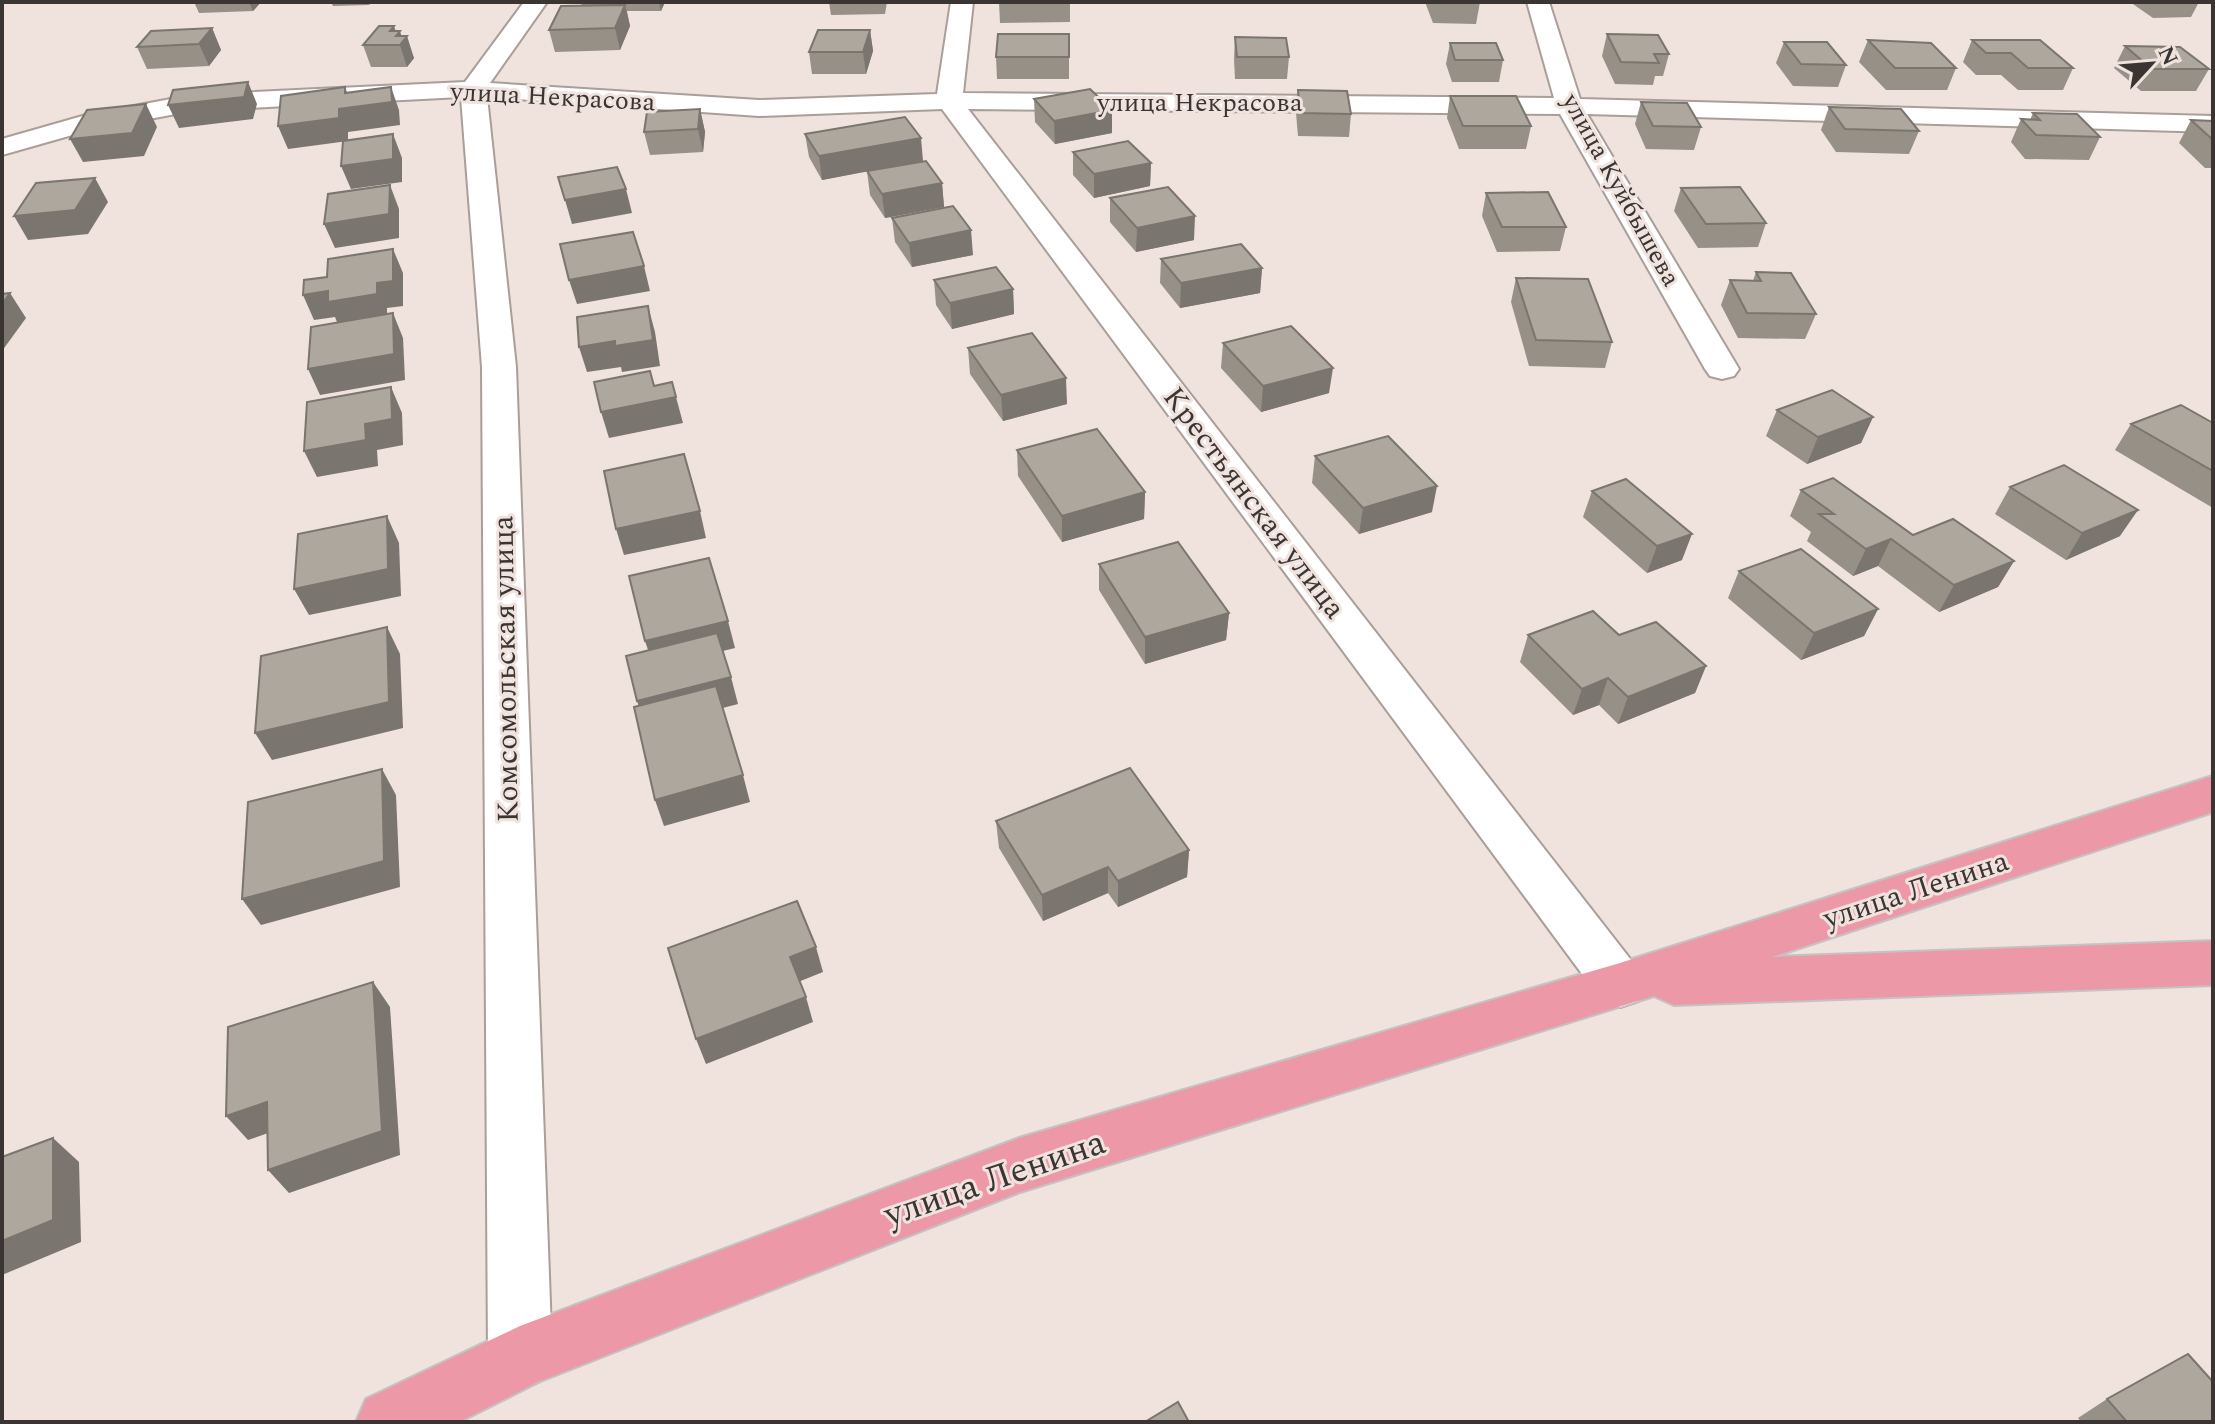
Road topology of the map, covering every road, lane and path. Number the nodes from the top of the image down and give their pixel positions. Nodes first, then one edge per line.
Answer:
1 (536, 2) edge
2 (962, 2) edge
3 (1538, 2) edge
4 (473, 89) junction
5 (949, 101) junction
6 (1569, 106) junction
7 (2213, 124) edge
8 (2, 147) edge
9 (1722, 369) dead end
10 (2213, 794) edge
11 (2213, 963) edge
12 (1620, 985) junction
13 (520, 1358) junction
14 (389, 1422) edge

1 - 4 street
2 - 5 street
3 - 6 street, улица Куйбышева
4 - 5 street, улица Некрасова
4 - 8 street, улица Некрасова
4 - 13 street, Комсомольская улица
5 - 6 street, улица Некрасова
5 - 12 street, Крестьянская улица
6 - 7 street, улица Некрасова
6 - 9 street, улица Куйбышева
10 - 12 main road, улица Ленина
11 - 12 main road, улица Ленина
12 - 13 main road, улица Ленина
13 - 14 main road, улица Ленина

